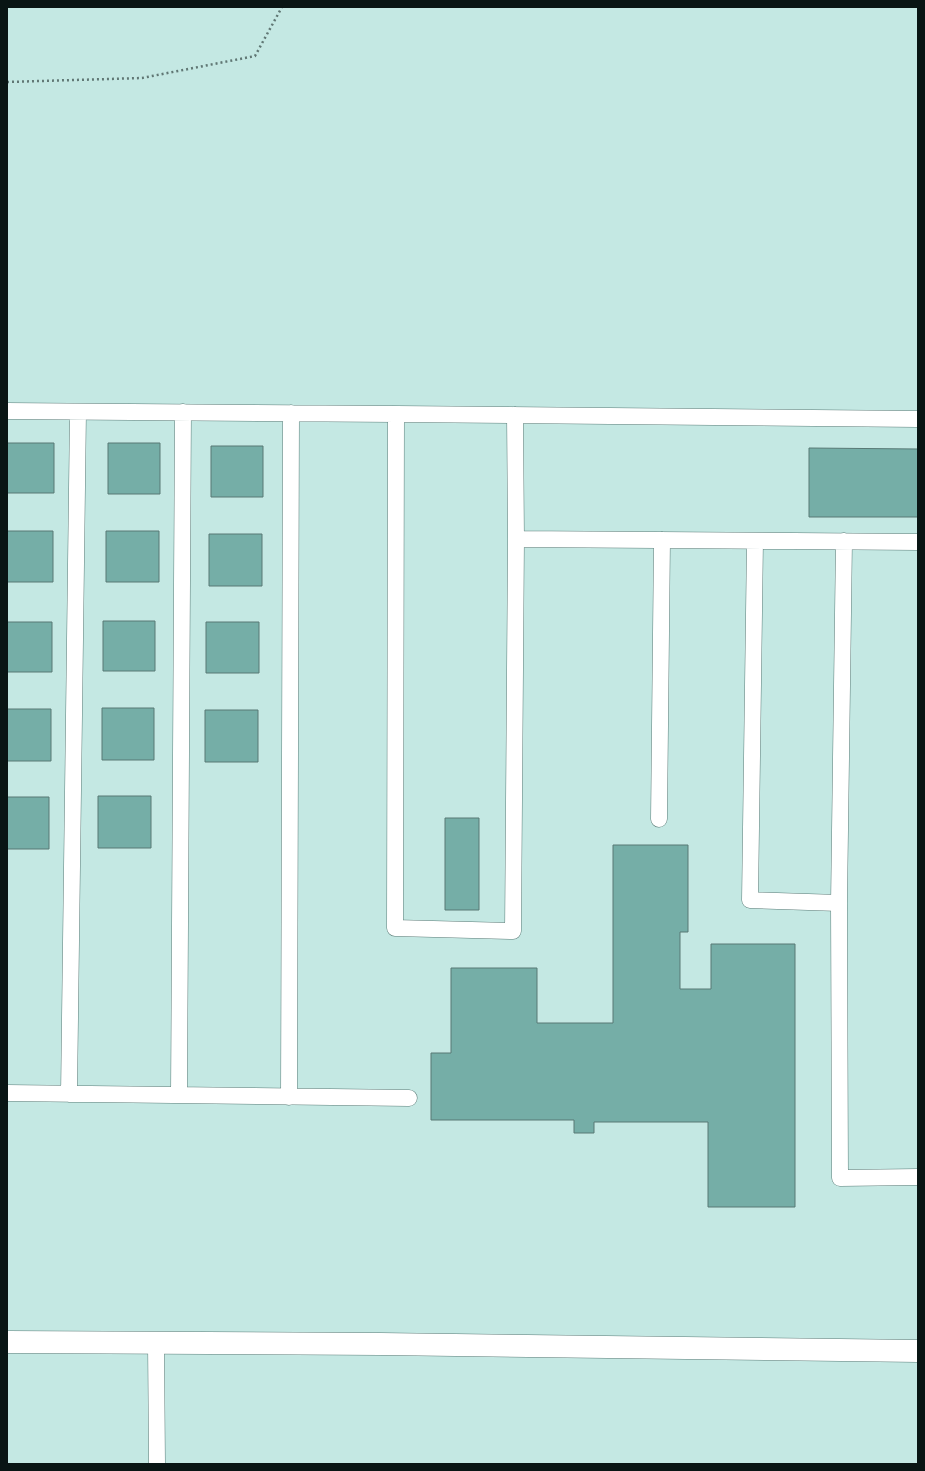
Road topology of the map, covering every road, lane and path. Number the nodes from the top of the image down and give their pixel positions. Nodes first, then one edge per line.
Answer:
1 (282, 7) edge
2 (7, 82) edge
3 (7, 411) edge
4 (78, 412) junction
5 (183, 412) junction
6 (291, 413) junction
7 (396, 414) junction
8 (515, 415) junction
9 (918, 420) edge
10 (516, 539) junction
11 (662, 540) junction
12 (755, 540) junction
13 (844, 541) junction
14 (918, 542) edge
15 (659, 820) dead end
16 (839, 903) junction
17 (7, 1093) edge
18 (69, 1094) junction
19 (179, 1095) junction
20 (289, 1096) junction
21 (408, 1098) dead end
22 (918, 1178) edge
23 (7, 1342) edge
24 (156, 1343) junction
25 (918, 1351) edge
26 (157, 1464) edge

1 - 2 path
3 - 4 lane
4 - 5 lane
4 - 18 lane
5 - 6 lane
5 - 19 lane
6 - 7 lane
6 - 20 lane
7 - 8 lane
7 - 10 lane
8 - 9 lane
8 - 10 lane
10 - 11 lane
11 - 12 lane
11 - 15 lane
12 - 13 lane
12 - 16 lane
13 - 14 lane
13 - 16 lane
16 - 22 lane
17 - 18 lane
18 - 19 lane
19 - 20 lane
20 - 21 lane
23 - 24 street
24 - 25 street
24 - 26 lane

